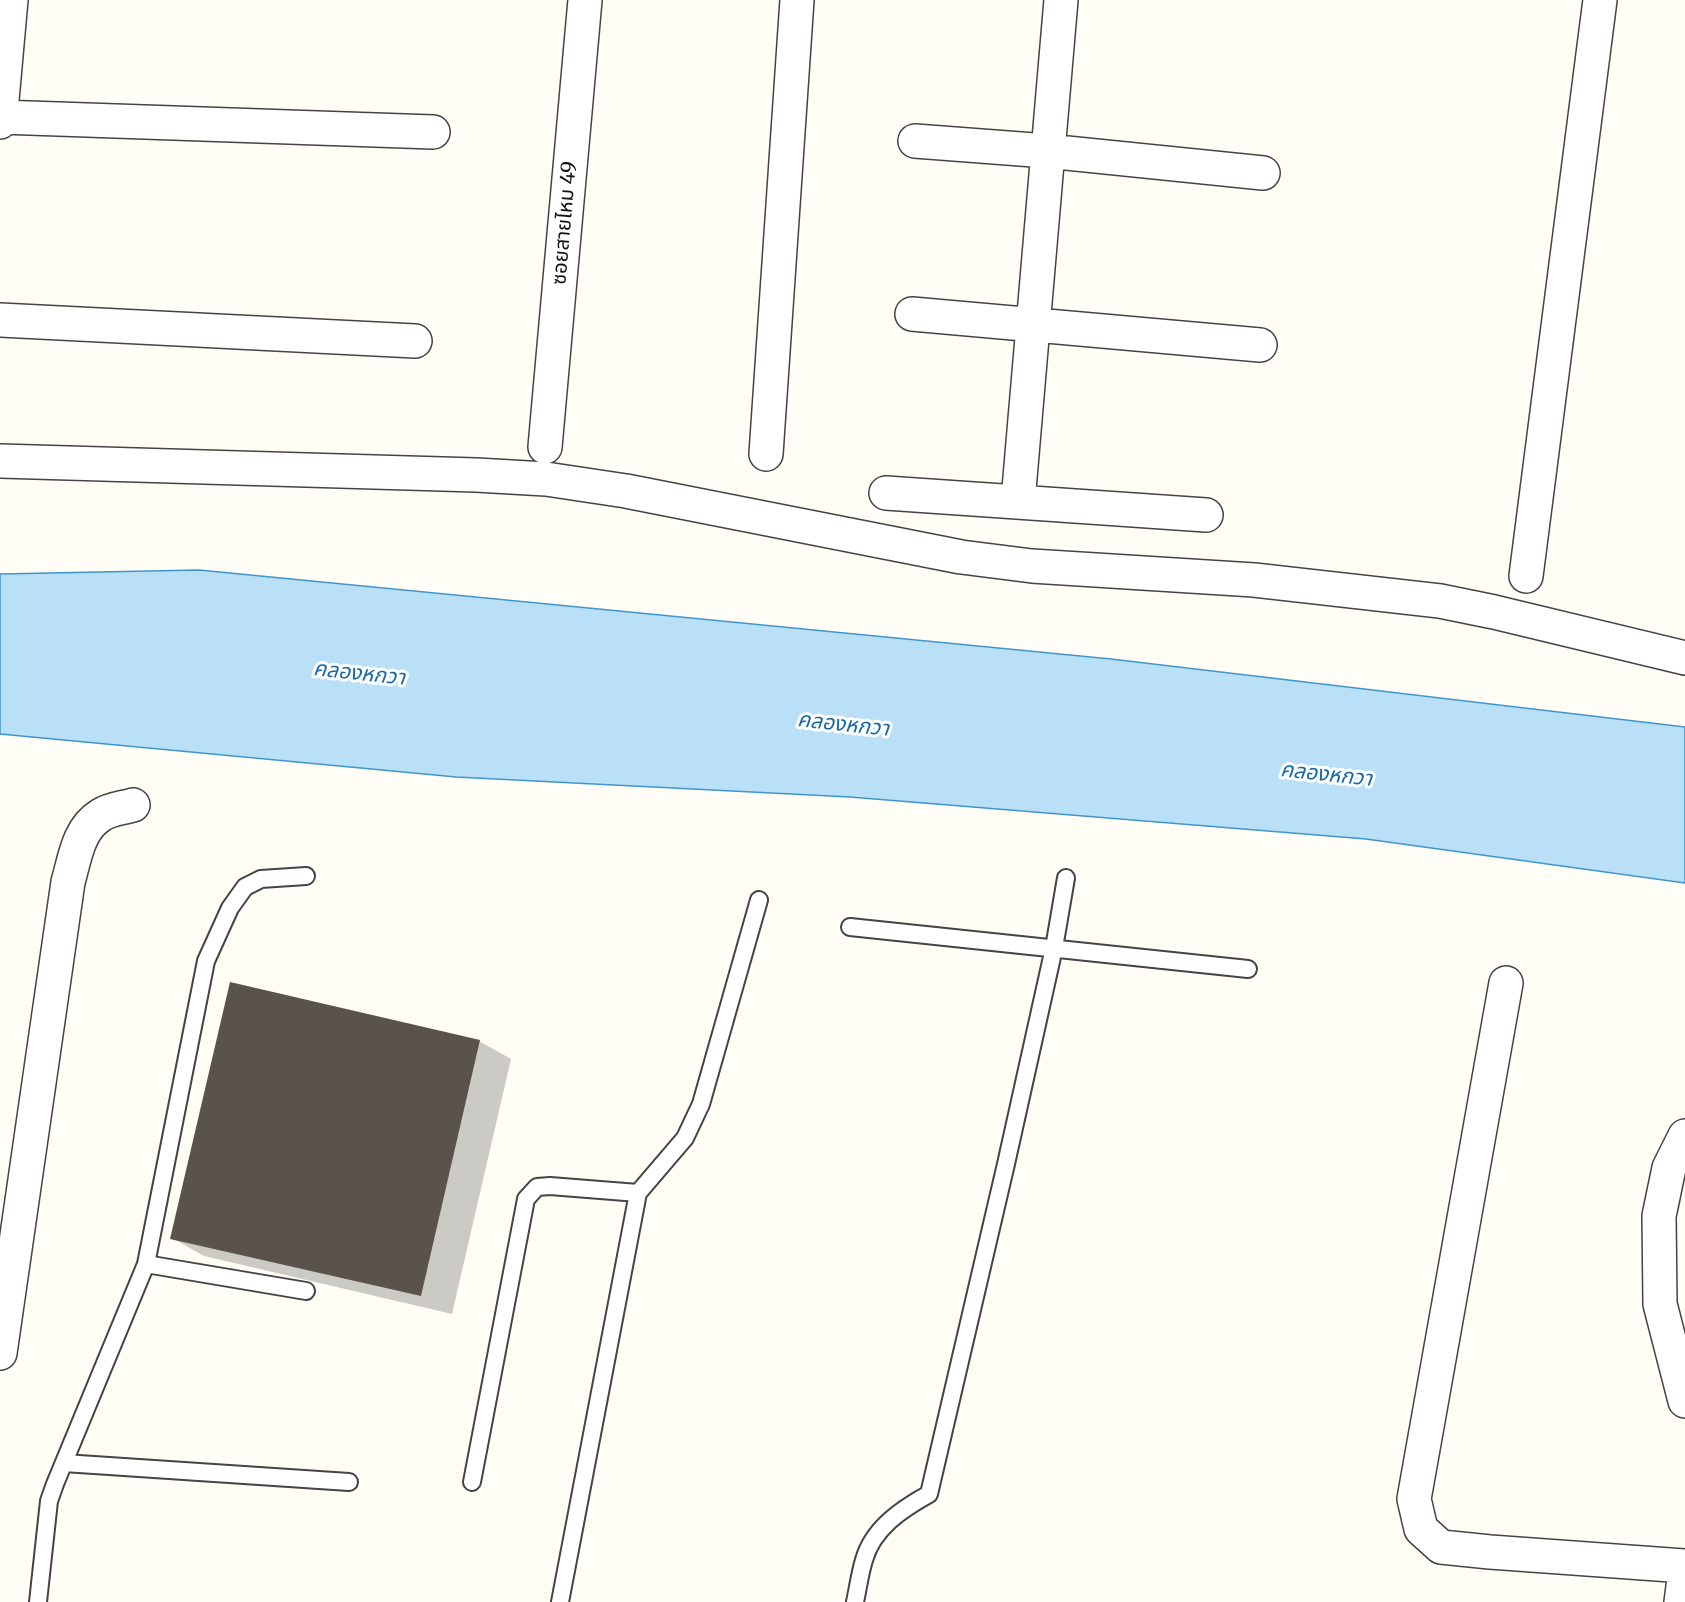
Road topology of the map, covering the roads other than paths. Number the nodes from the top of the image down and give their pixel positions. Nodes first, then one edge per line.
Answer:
1 (11, 0) edge
2 (585, 0) edge
3 (797, 0) edge
4 (1061, 0) edge
5 (1600, 0) edge
6 (0, 117) edge
7 (0, 122) edge
8 (433, 132) dead end
9 (915, 141) dead end
10 (1047, 151) junction
11 (1263, 173) dead end
12 (912, 314) dead end
13 (0, 320) edge
14 (1034, 326) junction
15 (415, 341) dead end
16 (1260, 345) dead end
17 (545, 447) dead end
18 (766, 454) dead end
19 (0, 461) edge
20 (886, 492) dead end
21 (1018, 501) junction
22 (1206, 515) dead end
23 (1526, 576) dead end
24 (1682, 657) edge
25 (133, 805) dead end
26 (306, 876) dead end
27 (1066, 878) dead end
28 (759, 900) dead end
29 (850, 927) dead end
30 (1054, 948) junction
31 (1248, 969) dead end
32 (1506, 983) dead end
33 (1685, 1136) edge
34 (638, 1193) junction
35 (146, 1264) junction
36 (306, 1291) dead end
37 (0, 1353) edge
38 (1685, 1401) edge
39 (64, 1463) junction
40 (349, 1482) dead end
41 (472, 1482) dead end
42 (1685, 1566) edge
43 (1685, 1571) edge
44 (38, 1602) edge
45 (560, 1602) edge
46 (855, 1602) edge
47 (1681, 1602) edge

1 - 6 street
2 - 17 street, ซอยสายไหม 49
3 - 18 street
4 - 10 street
5 - 23 street
6 - 7 street
6 - 8 street
9 - 10 street
10 - 11 street
10 - 14 street
12 - 14 street
13 - 15 street
14 - 16 street
14 - 21 street
19 - 24 street
20 - 21 street
21 - 22 street
25 - 37 street
26 - 35 lane
27 - 30 lane
28 - 34 lane
29 - 30 lane
30 - 31 lane
30 - 46 lane
32 - 42 street
33 - 38 street
34 - 41 lane
34 - 45 lane
35 - 36 lane
35 - 39 lane
39 - 40 lane
39 - 44 lane
43 - 47 street

